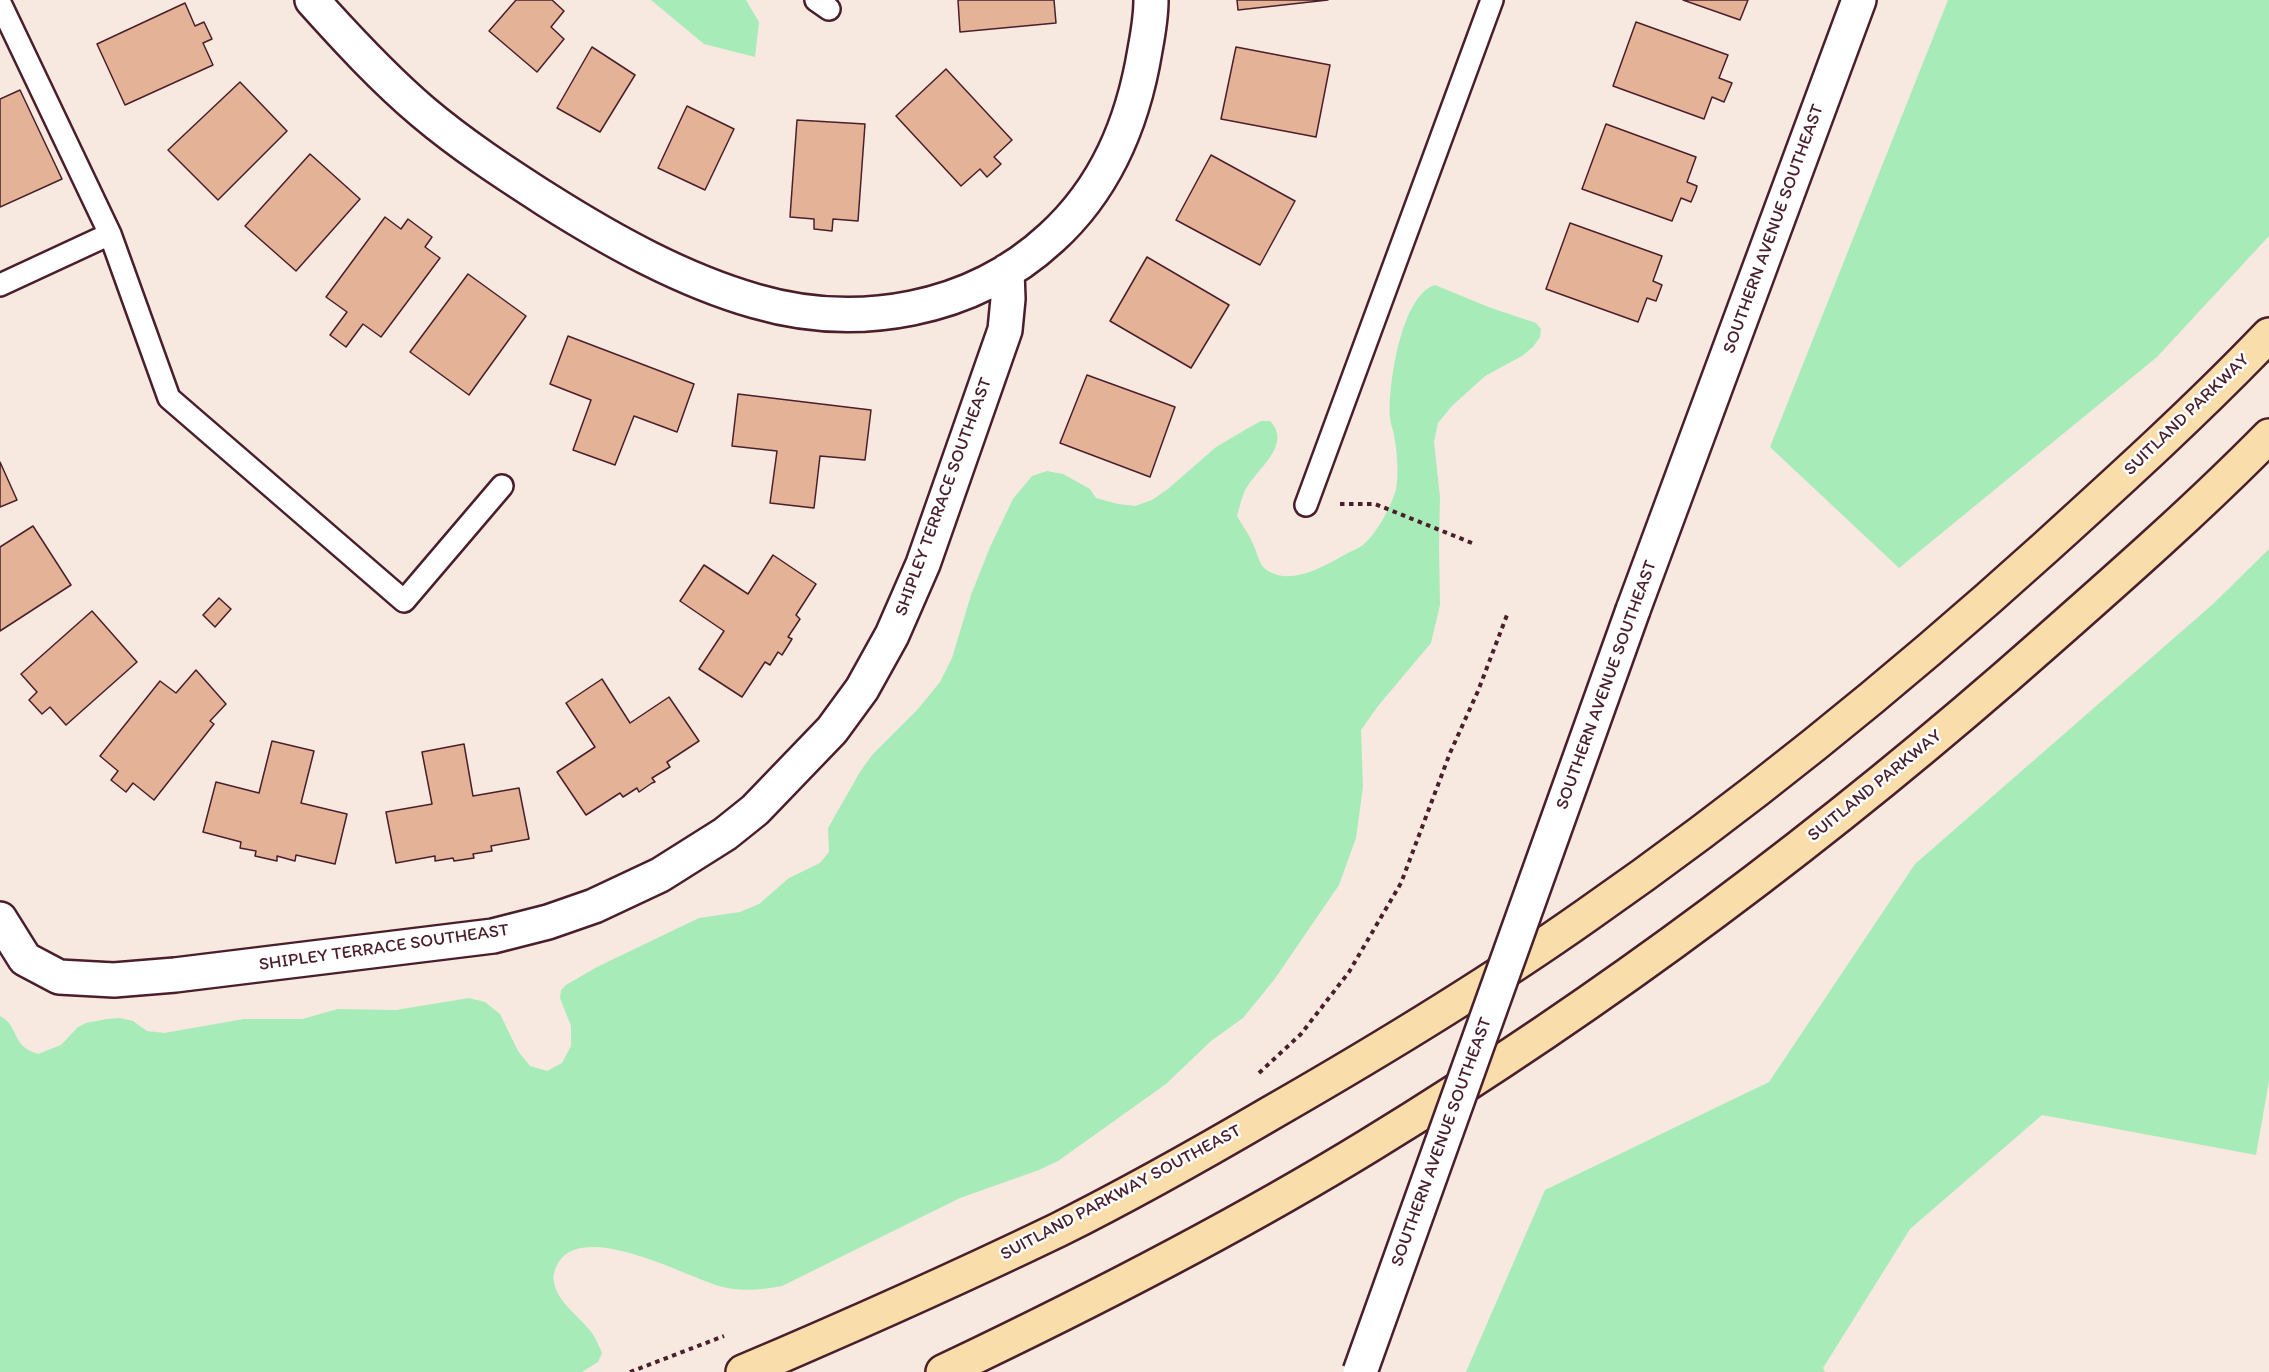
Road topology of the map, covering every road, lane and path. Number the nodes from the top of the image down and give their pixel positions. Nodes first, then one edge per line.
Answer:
1 (312, 0) edge
2 (1151, 0) edge
3 (1492, 0) edge
4 (1859, 0) edge
5 (0, 3) edge
6 (110, 234) junction
7 (1007, 271) junction
8 (0, 285) edge
9 (2269, 335) edge
10 (2269, 436) edge
11 (502, 486) dead end
12 (1306, 506) joint
13 (1472, 543) dead end
14 (1507, 615) dead end
15 (0, 920) edge
16 (12, 965) edge
17 (1483, 985) joint
18 (1254, 1077) dead end
19 (743, 1372) edge
20 (943, 1372) edge
21 (1360, 1372) edge

1 - 7 street
2 - 7 street
3 - 12 lane
4 - 21 street, SOUTHERN AVENUE SOUTHEAST, bridge
5 - 6 lane
6 - 8 lane
6 - 11 lane
7 - 16 street, SHIPLEY TERRACE SOUTHEAST
9 - 17 highway, SUITLAND PARKWAY
10 - 20 highway, SUITLAND PARKWAY
12 - 13 path
14 - 18 path
15 - 16 street
17 - 19 highway, SUITLAND PARKWAY SOUTHEAST

